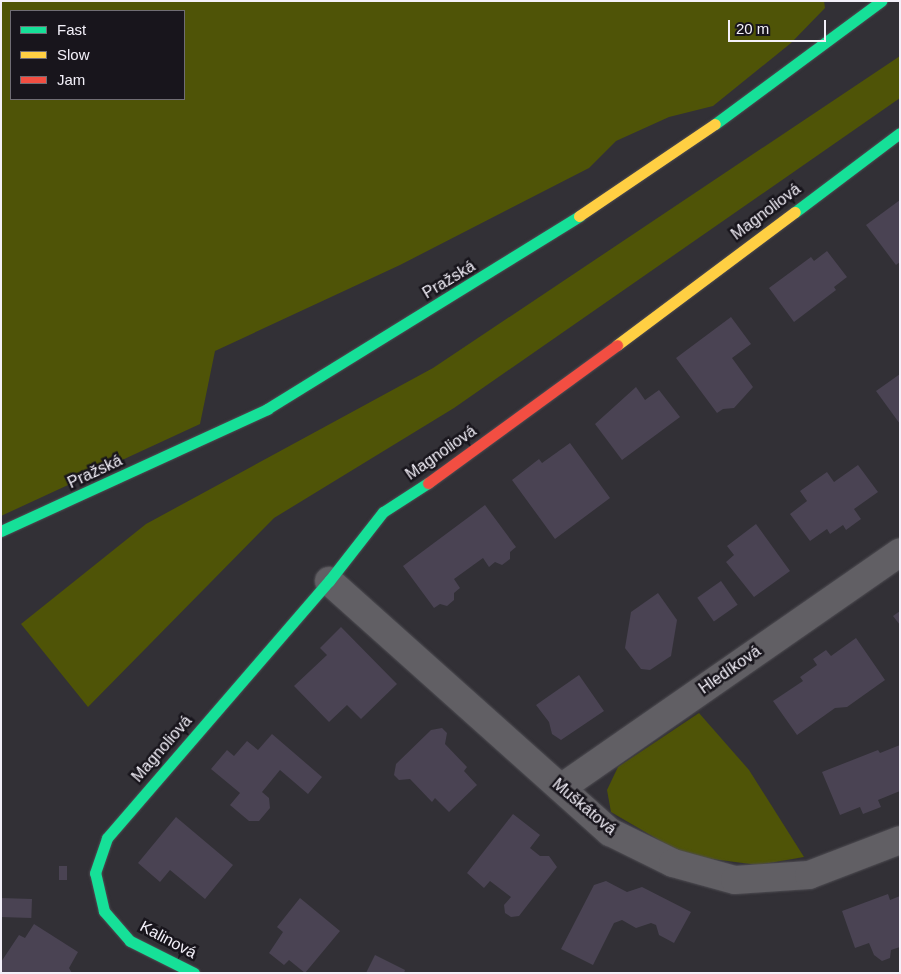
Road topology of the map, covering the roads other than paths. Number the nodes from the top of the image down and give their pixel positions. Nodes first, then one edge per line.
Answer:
1 (881, 1) edge
2 (900, 133) edge
3 (1, 531) edge
4 (900, 552) edge
5 (329, 581) junction
6 (561, 788) junction
7 (900, 840) edge
8 (96, 886) joint
9 (194, 973) edge

1 - 3 street, Pražská
2 - 5 street, Magnoliová
4 - 6 street, Hledíková
5 - 6 street, Muškátová
5 - 8 street, Magnoliová
6 - 7 street, Muškátová
8 - 9 street, Kalinová

